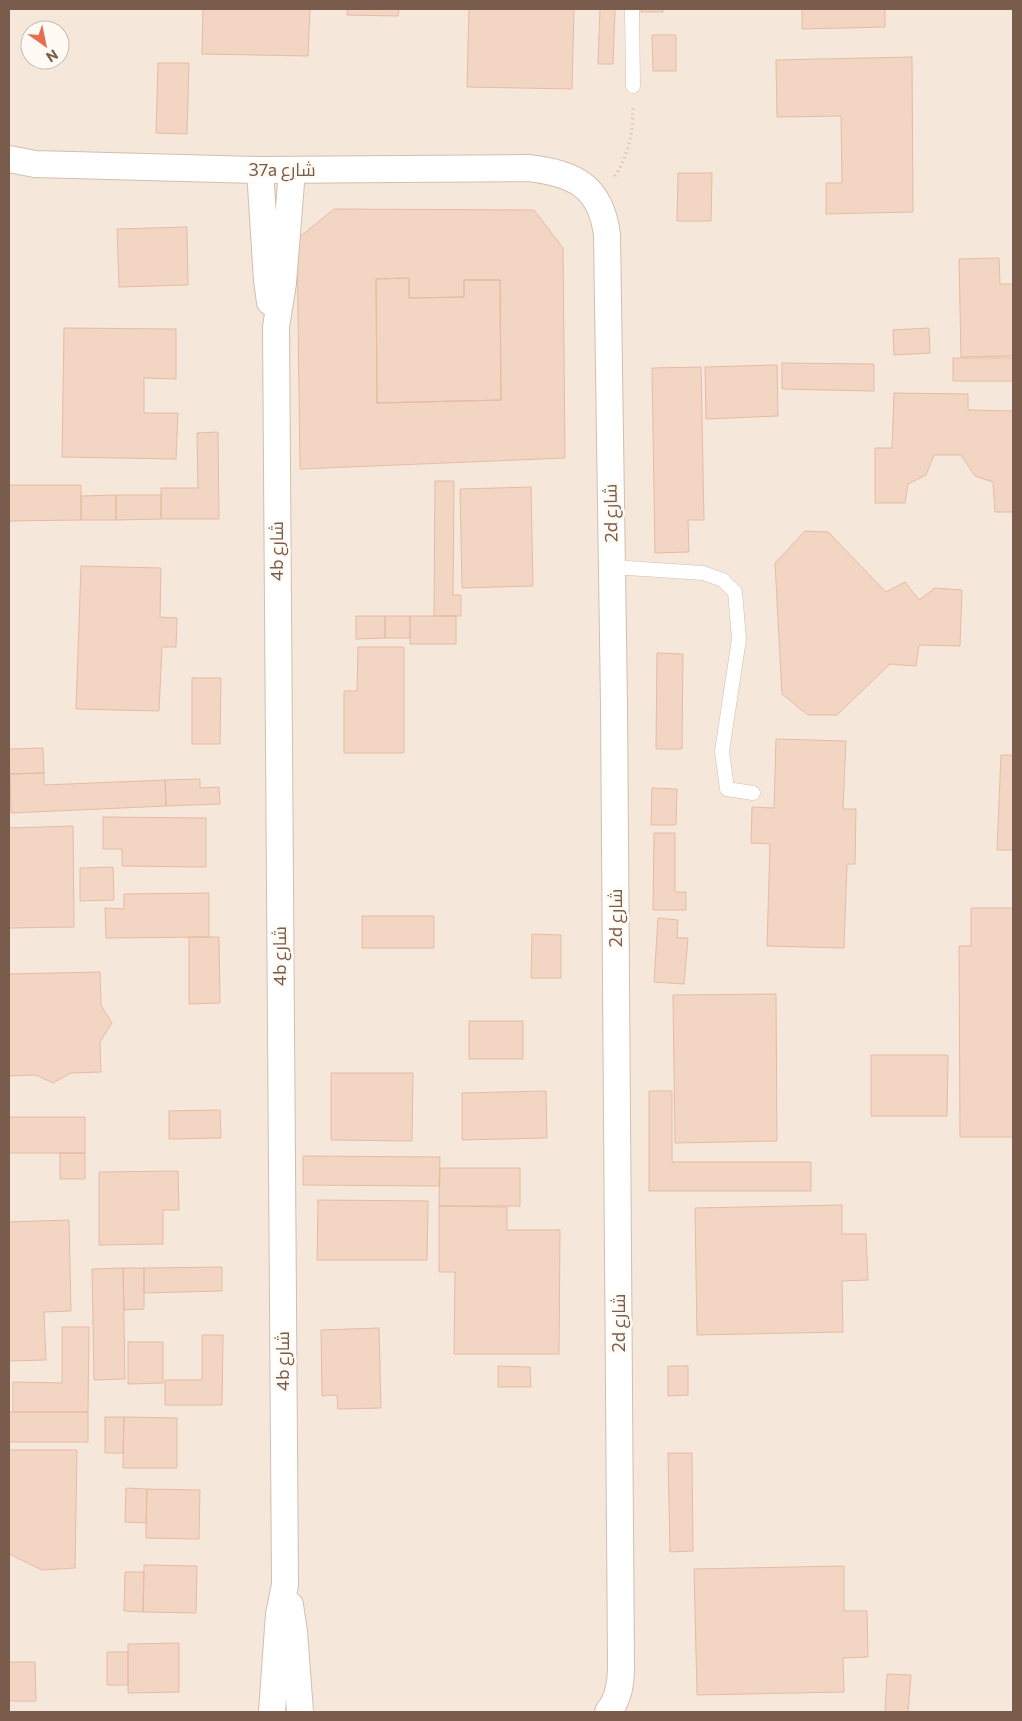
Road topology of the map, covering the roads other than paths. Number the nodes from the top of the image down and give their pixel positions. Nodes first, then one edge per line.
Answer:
1 (632, 9) edge
2 (634, 86) road end
3 (9, 159) edge
4 (35, 164) junction
5 (528, 168) joint
6 (260, 170) junction
7 (292, 170) junction
8 (9, 171) edge
9 (276, 327) junction
10 (612, 567) junction
11 (753, 793) dead end
12 (285, 1585) junction
13 (610, 1711) edge
14 (272, 1712) edge
15 (300, 1712) edge

1 - 2 lane
3 - 4 street, 37a شارع
4 - 6 street, 37a شارع
4 - 8 street, 37a شارع
5 - 7 street, 37a شارع
5 - 10 street, 2d شارع
6 - 7 street, 37a شارع
6 - 9 street, 4b شارع
7 - 9 street, 4b شارع
9 - 12 street, 4b شارع
10 - 11 lane
10 - 13 street, 2d شارع
12 - 14 street, 4b شارع
12 - 15 street, 4b شارع

